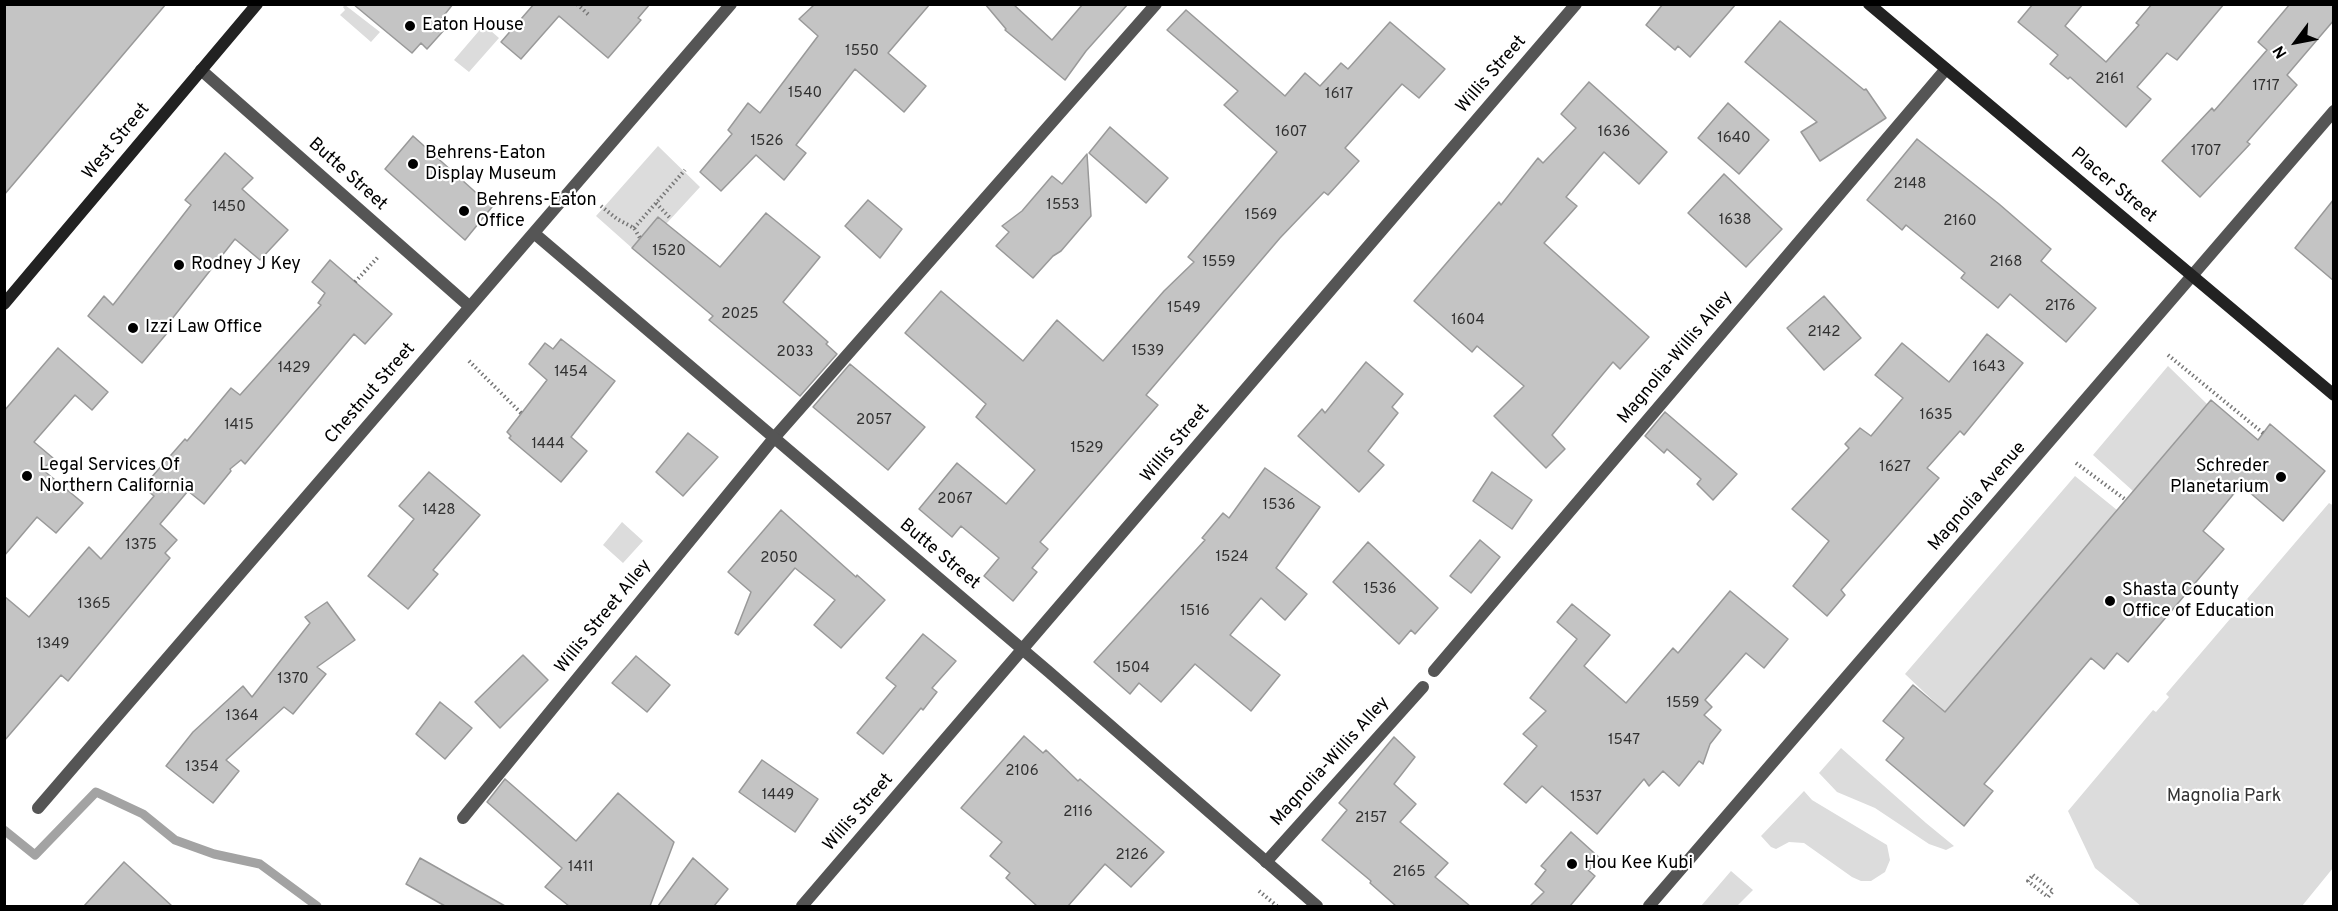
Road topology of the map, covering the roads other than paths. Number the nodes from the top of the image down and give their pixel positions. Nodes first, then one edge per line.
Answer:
1 (257, 4) edge
2 (730, 4) edge
3 (1156, 4) edge
4 (1576, 4) edge
5 (1869, 4) edge
6 (1946, 69) junction
7 (201, 70) junction
8 (2334, 111) edge
9 (535, 234) junction
10 (2191, 277) junction
11 (4, 303) edge
12 (470, 307) junction
13 (2334, 395) edge
14 (774, 438) junction
15 (1024, 650) junction
16 (1434, 671) dead end
17 (1423, 687) dead end
18 (38, 808) dead end
19 (463, 818) dead end
20 (1266, 862) junction
21 (802, 906) edge
22 (1317, 906) edge
23 (1648, 906) edge

1 - 7 main road, West Street
2 - 9 street, Chestnut Street
3 - 14 street, Willis Street Alley
4 - 15 street, Willis Street
5 - 6 main road, Placer Street
6 - 10 main road, Placer Street
6 - 16 street, Magnolia-Willis Alley
7 - 11 main road, West Street
7 - 12 street, Butte Street
8 - 10 street, Magnolia Avenue
9 - 12 street, Chestnut Street
9 - 14 street, Butte Street
10 - 13 main road, Placer Street
10 - 23 street, Magnolia Avenue
12 - 18 street, Chestnut Street
14 - 15 street, Butte Street
14 - 19 street, Willis Street Alley
15 - 20 street, Butte Street
15 - 21 street, Willis Street
17 - 20 street, Magnolia-Willis Alley
20 - 22 street, Butte Street

